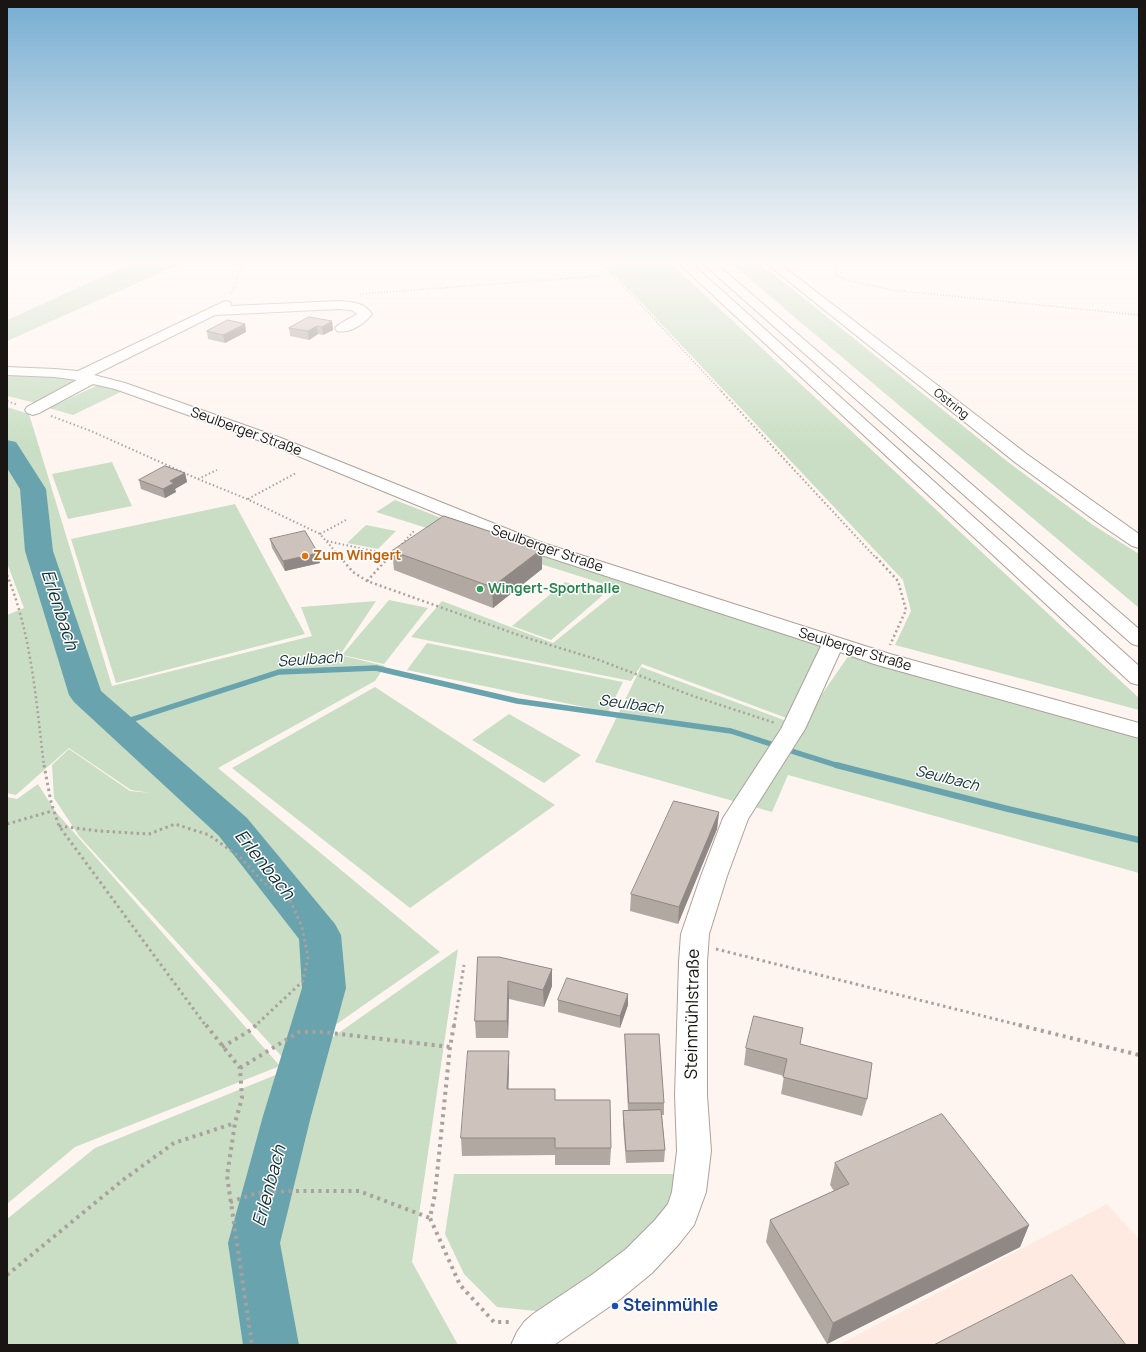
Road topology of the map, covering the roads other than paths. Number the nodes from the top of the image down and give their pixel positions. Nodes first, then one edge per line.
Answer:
1 (190, 323) edge
2 (353, 323) edge
3 (750, 323) edge
4 (777, 323) edge
5 (849, 323) edge
6 (342, 328) dead end
7 (7, 370) edge
8 (85, 378) junction
9 (33, 410) road end
10 (1139, 542) edge
11 (1139, 640) edge
12 (833, 644) junction
13 (1139, 678) edge
14 (1139, 731) edge
15 (523, 1334) edge

1 - 8 main road
2 - 6 main road
3 - 13 main road
4 - 11 main road
5 - 10 main road, Ostring
7 - 8 main road, Seulberger Straße
8 - 9 main road
8 - 12 main road, Seulberger Straße
12 - 14 main road, Seulberger Straße
12 - 15 main road, Steinmühlstraße

